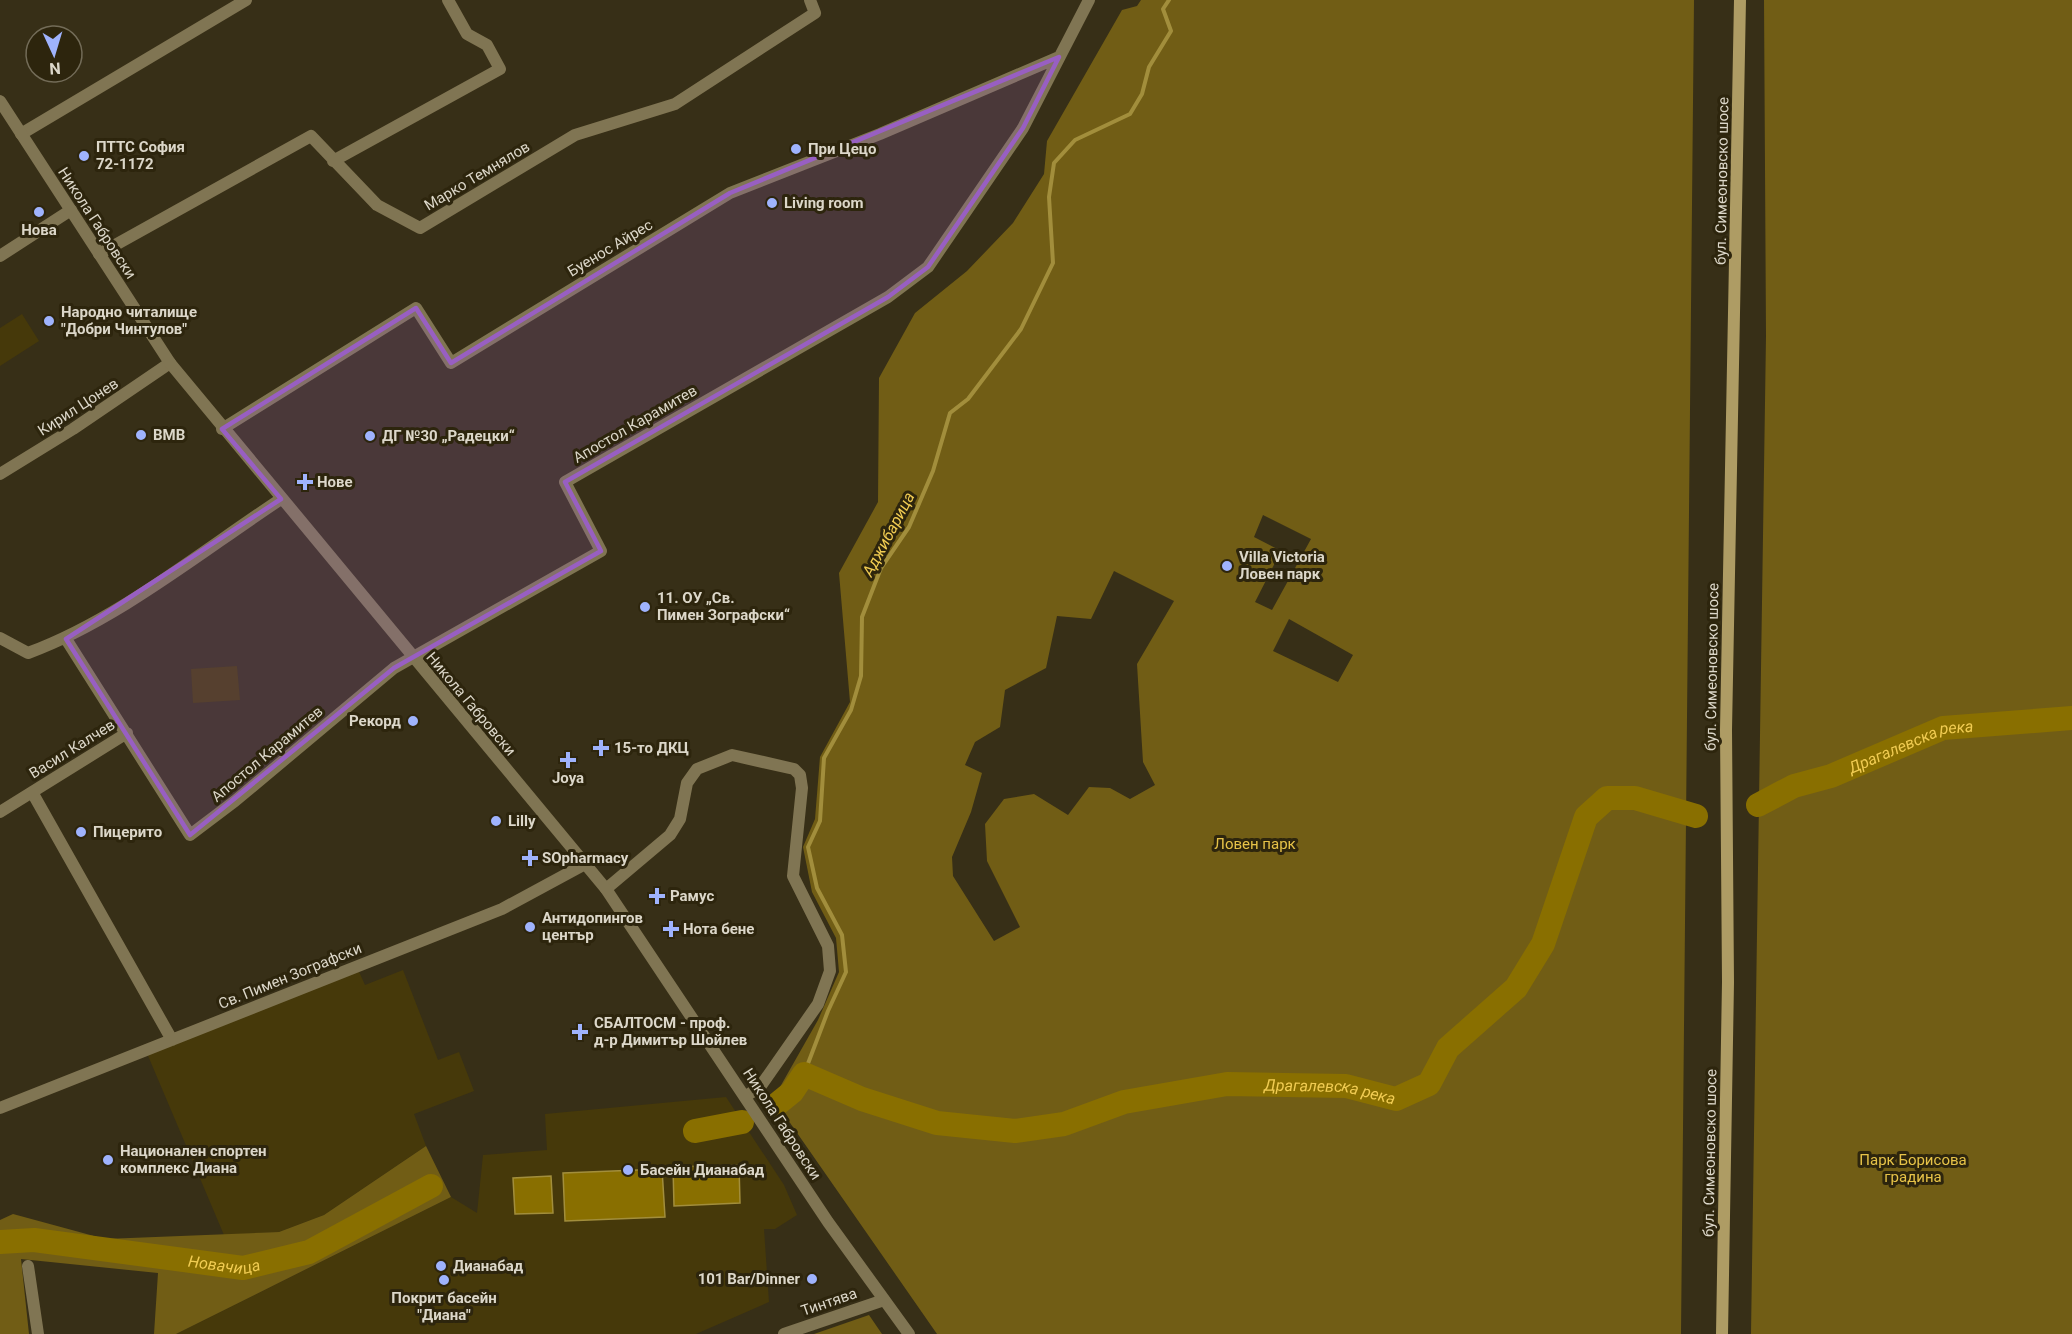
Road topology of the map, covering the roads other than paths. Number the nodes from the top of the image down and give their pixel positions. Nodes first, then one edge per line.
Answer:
1 (246, 0) edge
2 (448, 0) edge
3 (810, 0) edge
4 (1089, 0) edge
5 (1740, 0) edge
6 (1059, 57) junction
7 (0, 101) edge
8 (21, 134) junction
9 (333, 161) junction
10 (70, 210) junction
11 (99, 254) junction
12 (0, 256) edge
13 (170, 363) junction
14 (222, 429) junction
15 (0, 474) edge
16 (281, 499) junction
17 (0, 638) edge
18 (66, 639) junction
19 (413, 658) junction
20 (127, 732) junction
21 (32, 792) junction
22 (0, 812) edge
23 (587, 863) junction
24 (606, 889) junction
25 (172, 1040) junction
26 (746, 1096) junction
27 (0, 1108) edge
28 (28, 1266) dead end
29 (884, 1300) junction
30 (803, 1330) edge
31 (38, 1334) edge
32 (784, 1334) edge
33 (909, 1334) edge
34 (1722, 1334) edge

1 - 8 street
2 - 9 street
3 - 9 street, Марко Темнялов
4 - 6 street, Апостол Карамитев
5 - 34 main road, бул. Симеоновско шосе
6 - 14 street, Буенос Айрес
6 - 19 street, Апостол Карамитев
7 - 8 street, Никола Габровски
8 - 10 street, Никола Габровски
9 - 11 street, Марко Темнялов
10 - 11 street, Никола Габровски
10 - 12 street
11 - 13 street, Никола Габровски
13 - 14 street, Никола Габровски
13 - 15 street, Кирил Цонев
14 - 16 street, Никола Габровски
16 - 18 street
16 - 19 street, Никола Габровски
17 - 18 street
18 - 20 street, Васил Калчев
19 - 20 street, Апостол Карамитев
19 - 23 street, Никола Габровски
20 - 21 street, Васил Калчев
21 - 22 street, Васил Калчев
21 - 25 street
23 - 24 street, Никола Габровски
23 - 25 street, Св. Пимен Зографски
24 - 26 street, Никола Габровски
24 - 26 street
25 - 27 street, Св. Пимен Зографски
26 - 29 street, Никола Габровски
28 - 31 street
29 - 30 street, Тинтява
29 - 33 street, Никола Габровски
30 - 32 street, Тинтява

